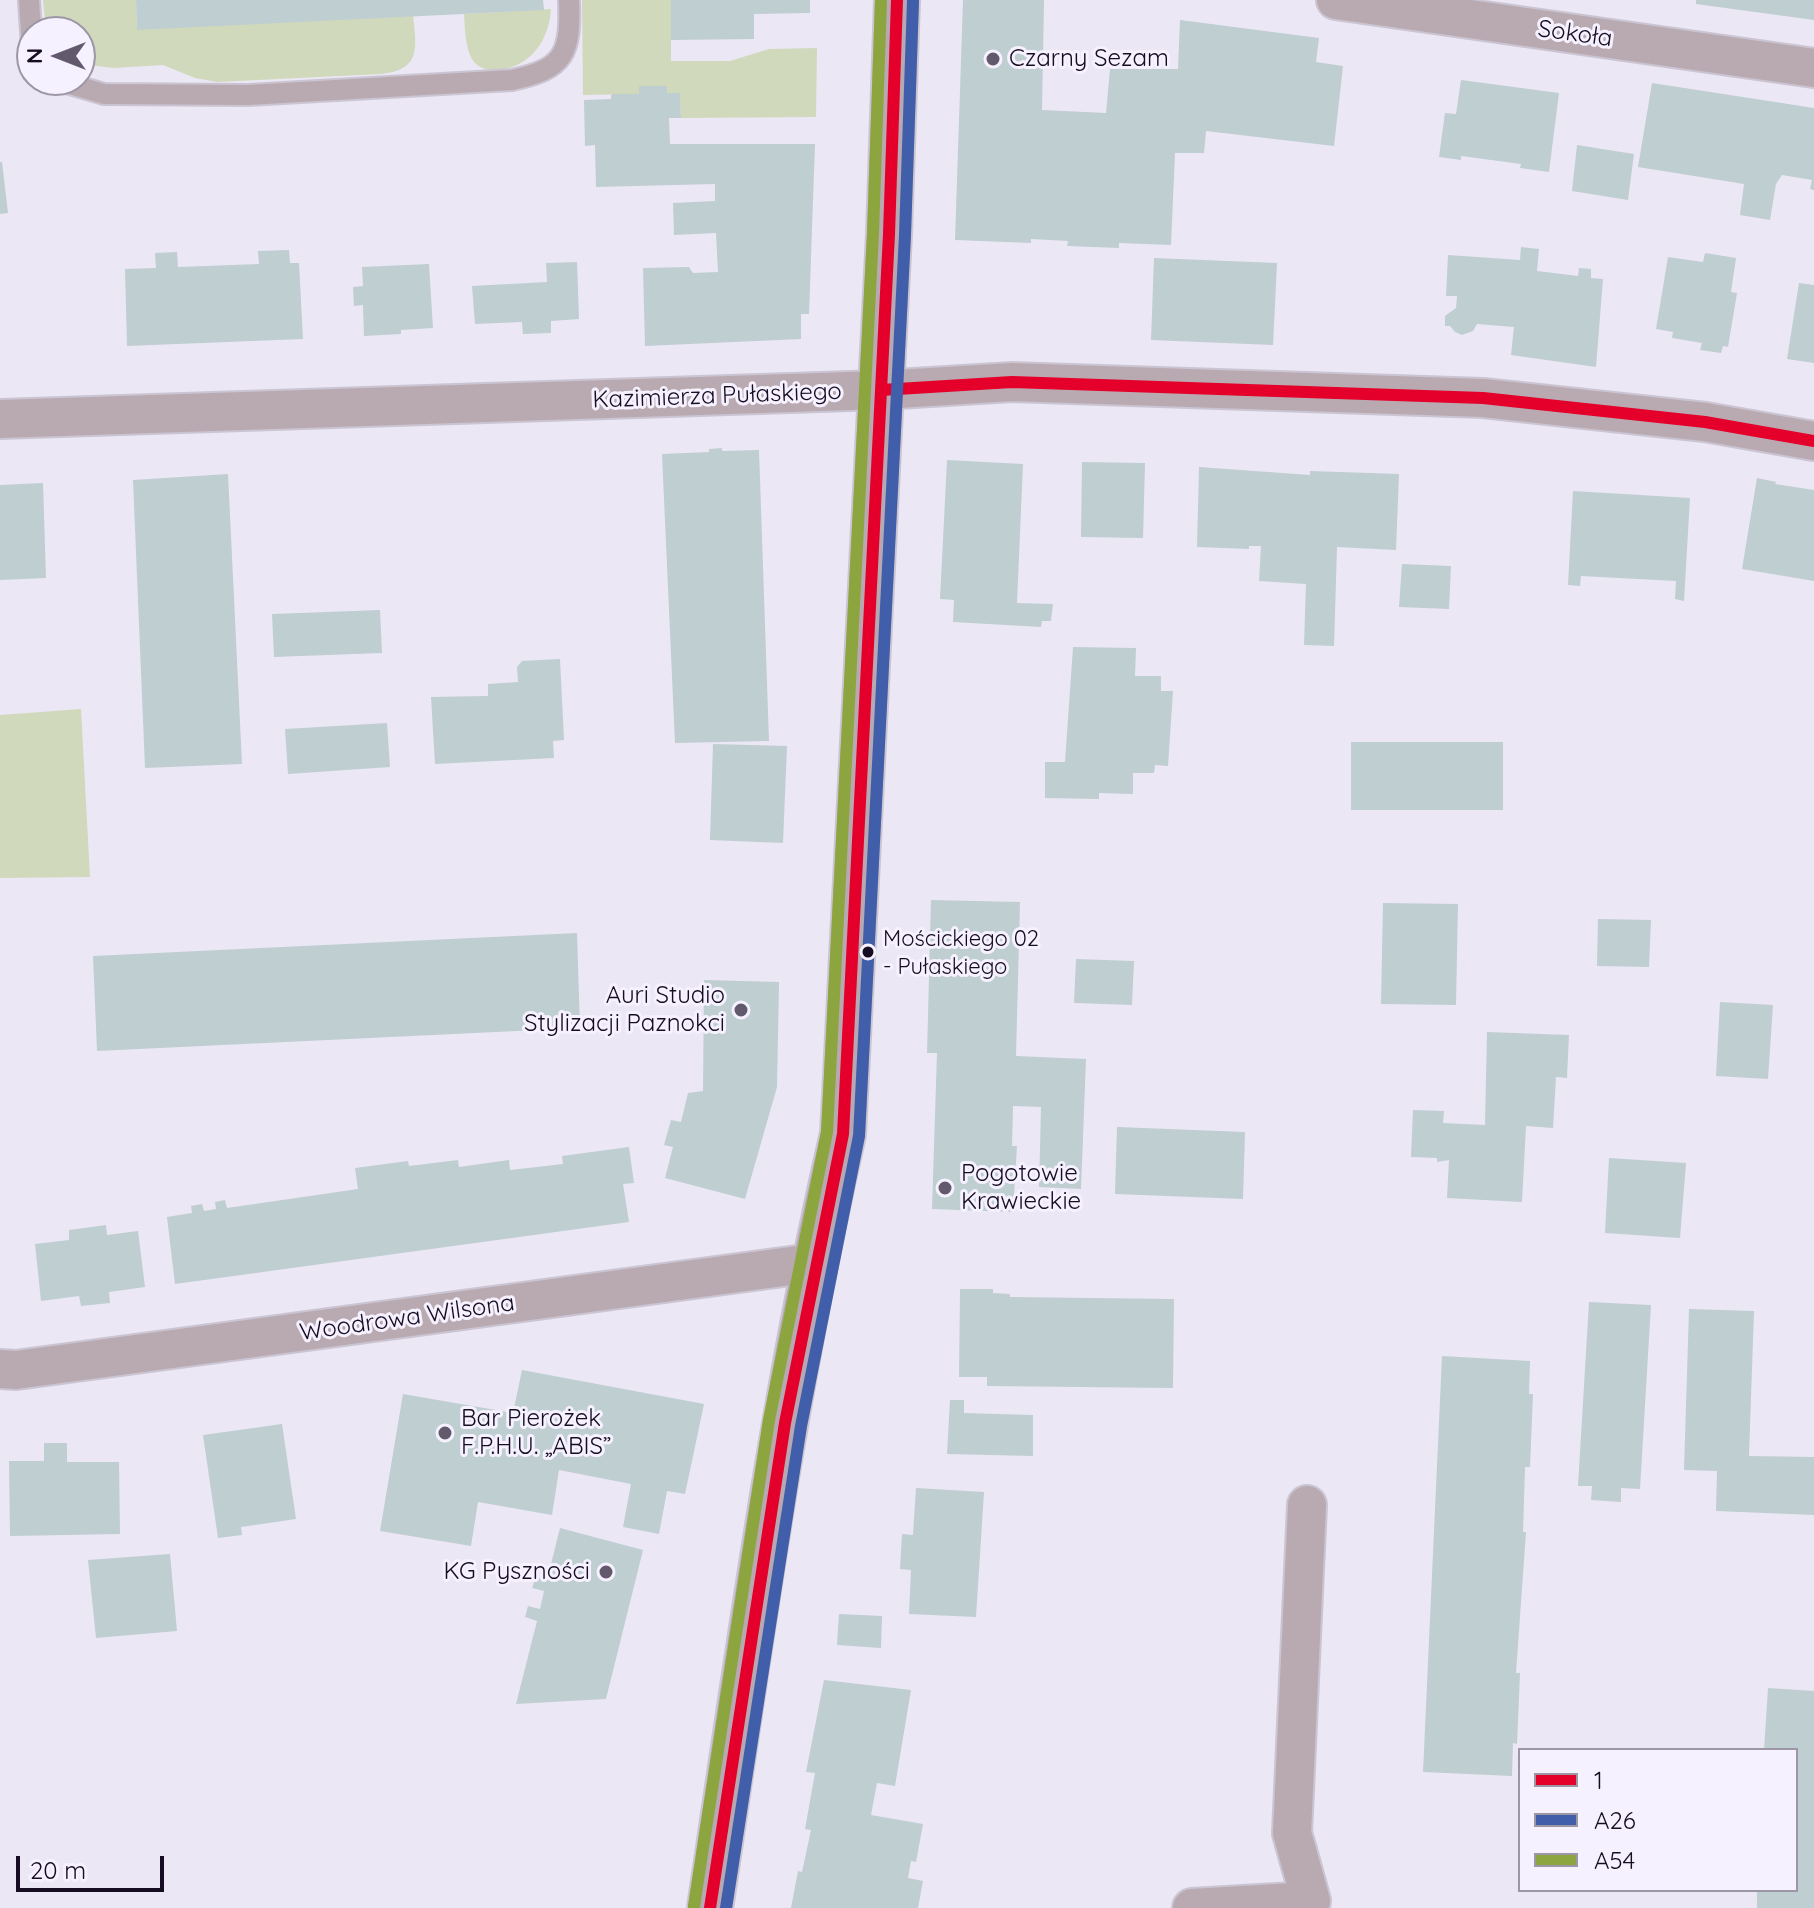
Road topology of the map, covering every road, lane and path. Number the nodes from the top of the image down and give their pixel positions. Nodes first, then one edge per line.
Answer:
1 (569, 0) edge
2 (897, 0) edge
3 (1336, 0) edge
4 (1814, 68) edge
5 (96, 92) edge
6 (881, 390) junction
7 (0, 419) edge
8 (1814, 441) edge
9 (813, 1263) junction
10 (0, 1369) edge
11 (1307, 1505) dead end
12 (710, 1908) edge
13 (1192, 1908) edge

1 - 5 lane
2 - 6 street
3 - 4 street, Sokoła
6 - 7 street, Kazimierza Pułaskiego
6 - 8 street, Kazimierza Pułaskiego
6 - 9 street
9 - 10 street, Woodrowa Wilsona
9 - 12 street
11 - 13 street

